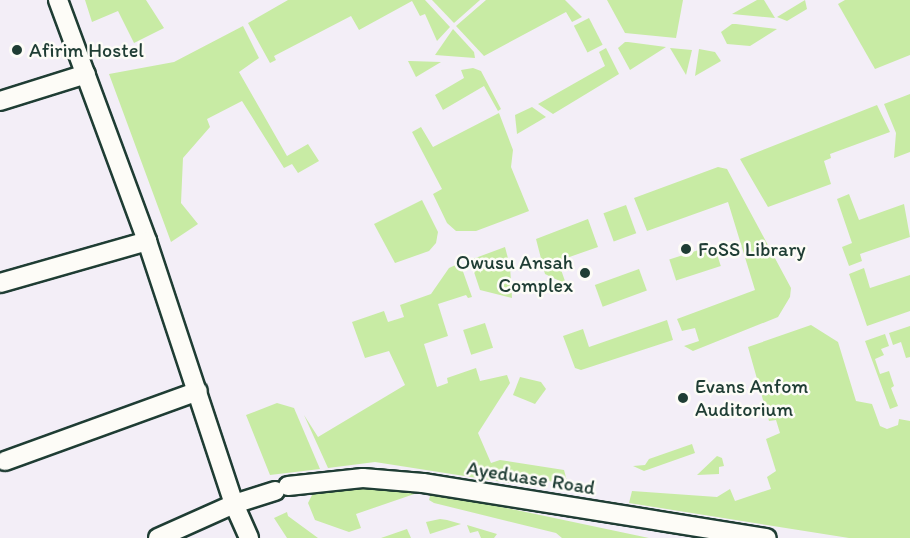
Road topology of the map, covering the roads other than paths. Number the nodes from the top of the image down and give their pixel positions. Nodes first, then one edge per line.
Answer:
1 (58, 0) edge
2 (86, 74) junction
3 (0, 101) edge
4 (147, 241) junction
5 (0, 283) edge
6 (198, 391) junction
7 (5, 461) dead end
8 (234, 504) junction
9 (158, 538) edge
10 (249, 538) edge
11 (767, 538) edge

1 - 2 street
2 - 3 street
2 - 4 street
4 - 5 street
4 - 6 street
6 - 7 street
6 - 8 street
8 - 9 street, Ayeduase Road
8 - 10 street
8 - 11 street, Ayeduase Road

